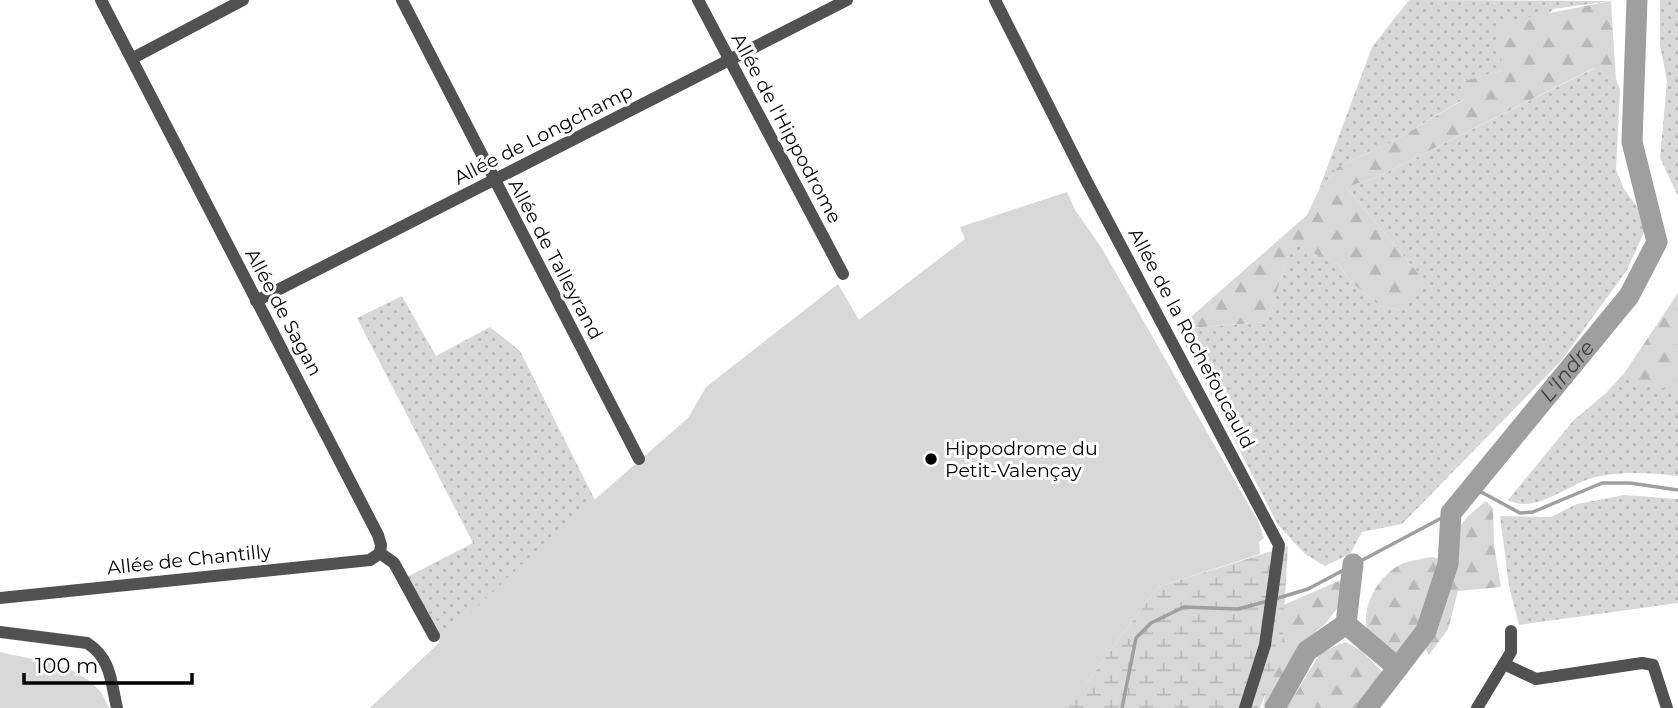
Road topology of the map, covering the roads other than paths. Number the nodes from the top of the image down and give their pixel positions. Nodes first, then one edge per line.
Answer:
1 (102, 0) edge
2 (243, 0) edge
3 (402, 0) edge
4 (698, 0) edge
5 (847, 0) edge
6 (995, 0) edge
7 (133, 58) junction
8 (728, 59) junction
9 (493, 181) junction
10 (843, 274) dead end
11 (256, 301) junction
12 (639, 460) dead end
13 (380, 553) junction
14 (0, 598) edge
15 (1511, 631) dead end
16 (0, 632) edge
17 (435, 636) dead end
18 (1504, 664) junction
19 (117, 708) edge
20 (1245, 708) edge
21 (1477, 708) edge
22 (1667, 708) edge

1 - 7 street, Allée de Sagan
2 - 7 street
3 - 9 street, Allée de Talleyrand
4 - 8 street, Allée de l'Hippodrome
5 - 8 street, Allée de Longchamp
6 - 20 street, Allée de la Rochefoucauld
7 - 11 street, Allée de Sagan
8 - 9 street, Allée de Longchamp
8 - 10 street, Allée de l'Hippodrome
9 - 11 street, Allée de Longchamp
9 - 12 street, Allée de Talleyrand
11 - 13 street, Allée de Sagan
13 - 14 street, Allée de Chantilly
13 - 17 street, Allée de Sagan
15 - 18 street
16 - 19 street
18 - 21 street
18 - 22 street

